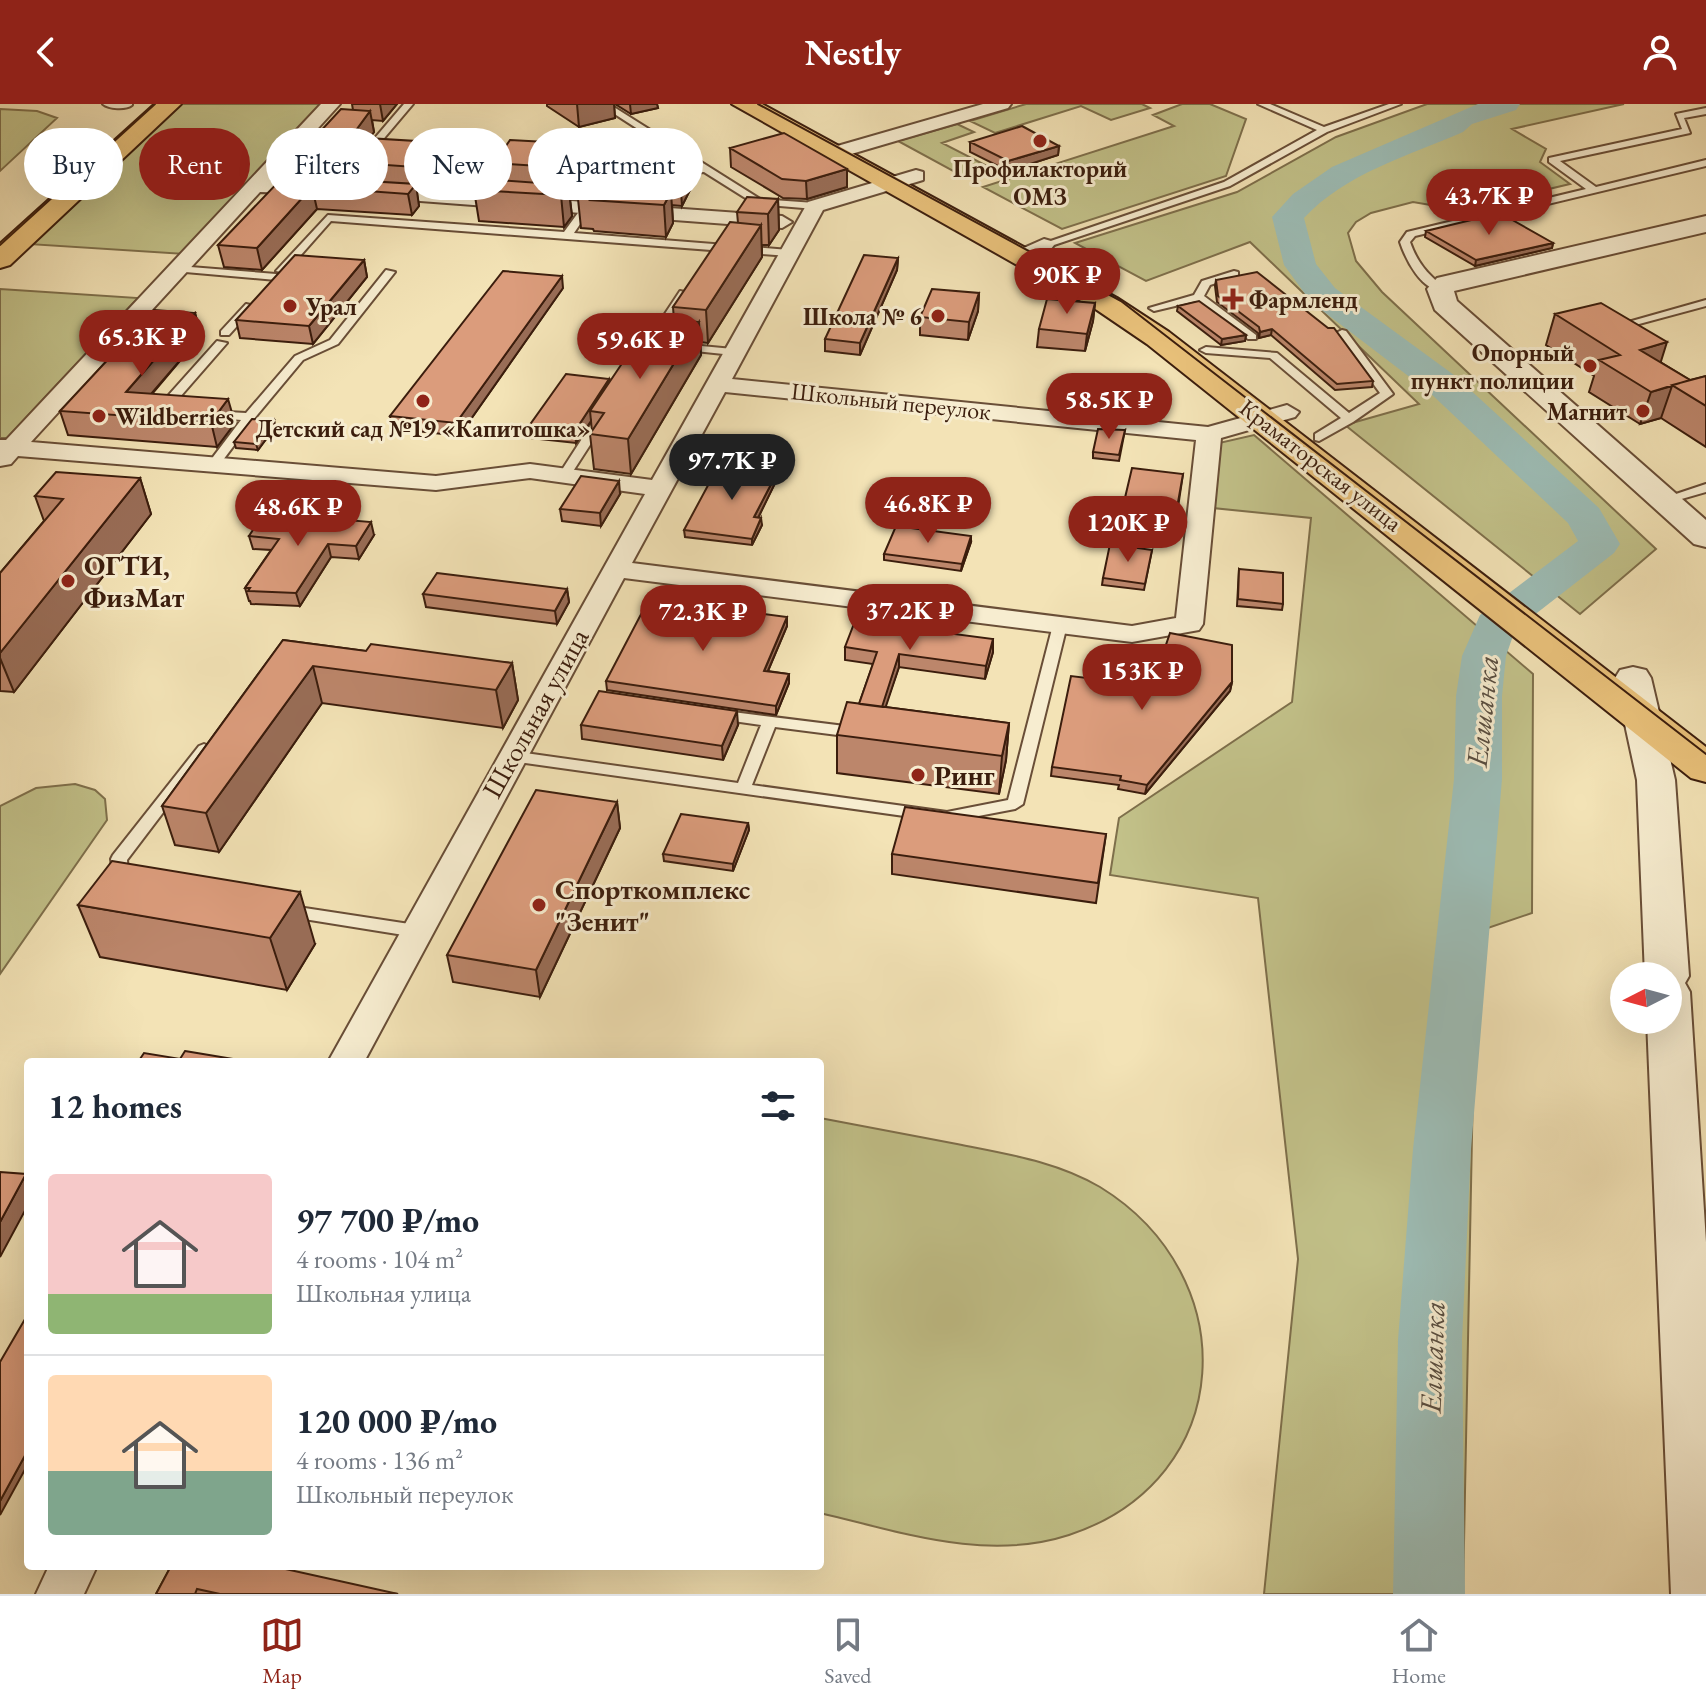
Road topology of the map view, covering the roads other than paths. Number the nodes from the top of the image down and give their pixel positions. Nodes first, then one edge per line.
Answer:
1 (121, 104) edge
2 (169, 104) edge
3 (409, 104) edge
4 (603, 104) edge
5 (744, 104) edge
6 (782, 104) edge
7 (1002, 104) edge
8 (1262, 104) edge
9 (1397, 104) edge
10 (1706, 111) edge
11 (325, 117) edge
12 (375, 126) dead end
13 (390, 127) junction
14 (100, 128) edge
15 (388, 129) edge
16 (1324, 130) junction
17 (848, 149) junction
18 (1706, 163) edge
19 (707, 169) junction
20 (703, 170) edge
21 (903, 180) junction
22 (255, 186) junction
23 (1593, 189) junction
24 (404, 195) edge
25 (479, 200) edge
26 (586, 208) junction
27 (810, 215) junction
28 (1706, 224) edge
29 (567, 235) junction
30 (715, 247) junction
31 (1031, 250) junction
32 (789, 253) junction
33 (0, 259) edge
34 (707, 259) edge
35 (178, 269) junction
36 (390, 272) dead end
37 (1234, 274) edge
38 (276, 277) junction
39 (691, 283) edge
40 (266, 288) edge
41 (1440, 289) junction
42 (1198, 297) junction
43 (256, 299) edge
44 (1706, 303) edge
45 (1154, 308) junction
46 (1342, 333) edge
47 (1252, 337) dead end
48 (1613, 340) edge
49 (1206, 350) junction
50 (733, 352) junction
51 (716, 384) junction
52 (607, 410) edge
53 (176, 411) edge
54 (205, 413) edge
55 (1274, 416) junction
56 (249, 417) junction
57 (1209, 434) junction
58 (1330, 442) junction
59 (4, 452) edge
60 (213, 465) junction
61 (564, 476) junction
62 (658, 488) junction
63 (1700, 490) edge
64 (1664, 500) junction
65 (1706, 500) edge
66 (1706, 537) edge
67 (613, 569) junction
68 (1060, 625) junction
69 (1637, 697) junction
70 (707, 713) edge
71 (770, 722) junction
72 (217, 732) edge
73 (1706, 732) edge
74 (876, 735) edge
75 (511, 756) junction
76 (1706, 770) edge
77 (1656, 780) junction
78 (743, 788) junction
79 (137, 889) edge
80 (261, 908) edge
81 (416, 931) junction
82 (1666, 962) edge
83 (1672, 1034) edge
84 (348, 1058) edge
85 (1696, 1310) edge
86 (72, 1570) edge
87 (59, 1594) edge
88 (1700, 1594) edge

1 - 14 main road
2 - 33 main road
3 - 13 lane
4 - 19 lane
5 - 17 main road, Краматорская улица
6 - 17 main road, Краматорская улица
7 - 17 street
8 - 16 lane
9 - 16 lane
10 - 23 lane
11 - 22 street
12 - 13 lane
13 - 15 lane
16 - 31 lane
17 - 21 main road, Краматорская улица
18 - 23 lane
19 - 20 lane
19 - 27 lane
21 - 27 street
21 - 31 main road, Краматорская улица
22 - 24 street
22 - 35 street
23 - 41 lane
25 - 26 street
26 - 27 street
26 - 29 lane
27 - 32 street, Школьная улица
28 - 41 street
29 - 30 lane
29 - 38 lane
30 - 32 lane
30 - 34 lane
31 - 45 main road, Краматорская улица
31 - 55 main road, Краматорская улица
32 - 50 street, Школьная улица
35 - 38 lane
35 - 59 street
36 - 56 lane
37 - 42 lane
38 - 40 lane
39 - 50 lane
41 - 64 street
42 - 45 lane
42 - 47 lane
43 - 53 lane
44 - 48 lane
45 - 49 main road, Краматорская улица
46 - 58 lane
49 - 55 main road, Краматорская улица
49 - 58 lane
50 - 51 street, Школьная улица
51 - 57 street, Школьный переулок
51 - 62 street, Школьная улица
52 - 61 lane
54 - 56 lane
55 - 57 street, Школьный переулок
55 - 58 main road, Краматорская улица
56 - 60 lane
57 - 68 street
58 - 69 main road, Краматорская улица
59 - 60 street
60 - 61 street
61 - 62 street
62 - 67 street, Школьная улица
63 - 64 lane
63 - 65 lane
64 - 66 street
67 - 68 street
67 - 75 street, Школьная улица
68 - 78 lane
69 - 73 main road, Краматорская улица
69 - 76 main road, Краматорская улица
69 - 77 street
70 - 71 lane
71 - 74 lane
71 - 78 lane
72 - 79 lane
75 - 78 lane
75 - 81 street, Школьная улица
76 - 77 street
77 - 82 street
80 - 81 lane
81 - 84 street, Школьная улица
83 - 85 street
85 - 88 street
86 - 87 street

